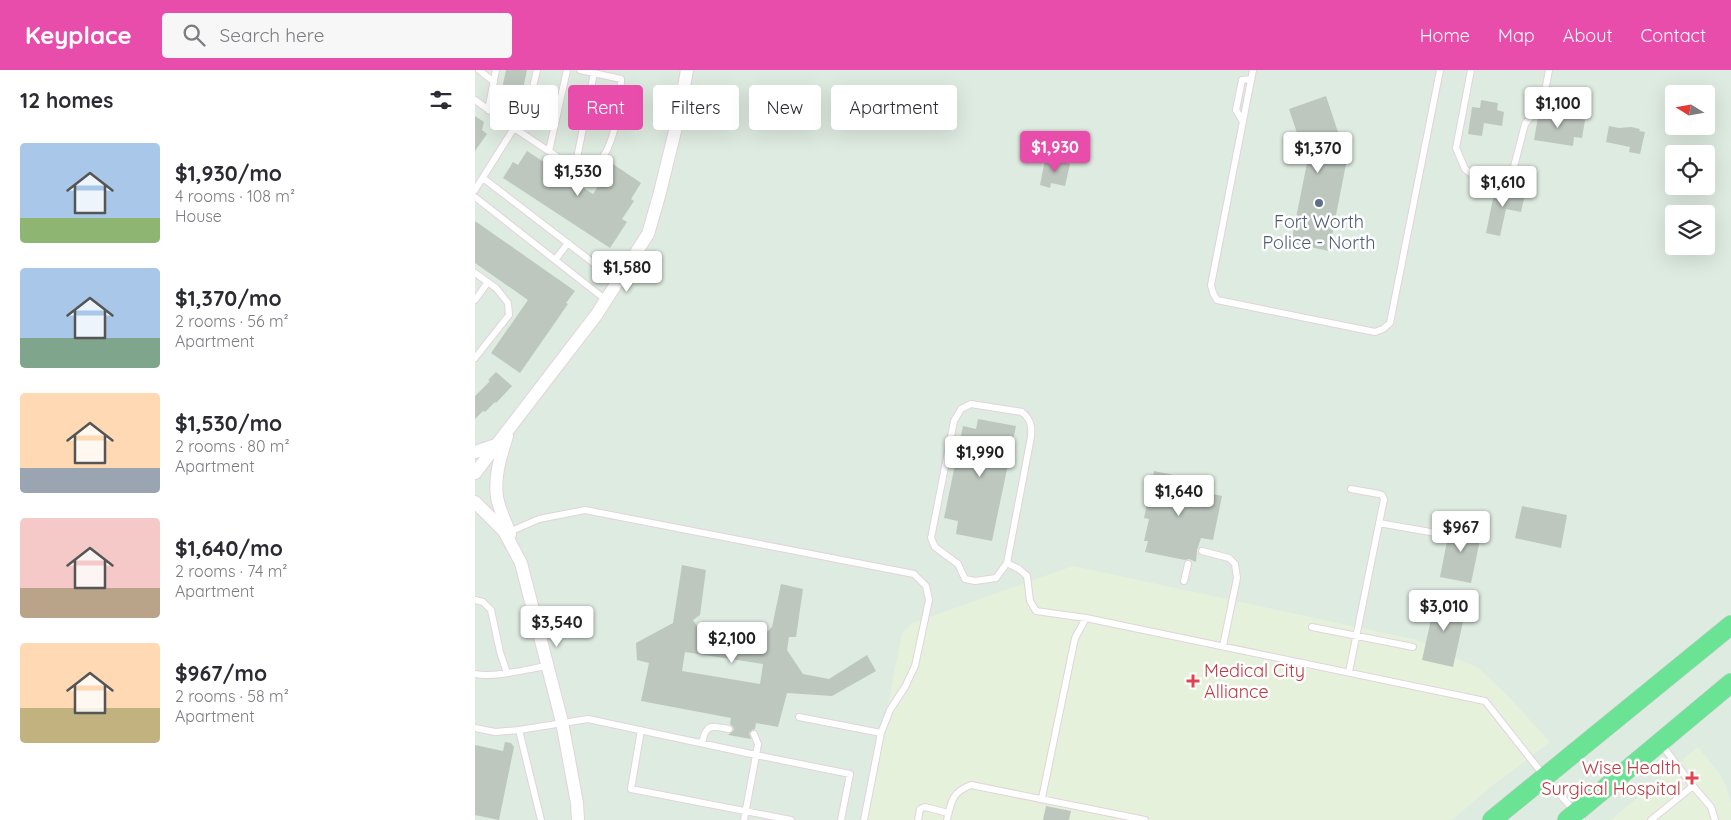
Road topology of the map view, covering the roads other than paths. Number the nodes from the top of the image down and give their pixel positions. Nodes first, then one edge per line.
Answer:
1 (479, 70) edge
2 (496, 70) edge
3 (537, 70) edge
4 (567, 70) edge
5 (580, 70) edge
6 (687, 70) edge
7 (1253, 70) edge
8 (1440, 70) edge
9 (1471, 70) edge
10 (1549, 70) edge
11 (594, 73) junction
12 (494, 82) junction
13 (533, 85) edge
14 (475, 100) edge
15 (488, 110) joint
16 (513, 130) edge
17 (517, 130) edge
18 (549, 151) junction
19 (575, 168) junction
20 (483, 178) junction
21 (475, 190) edge
22 (475, 197) edge
23 (568, 243) junction
24 (555, 260) junction
25 (475, 273) edge
26 (488, 282) junction
27 (617, 282) junction
28 (475, 300) edge
29 (606, 300) junction
30 (475, 358) edge
31 (510, 428) junction
32 (496, 446) junction
33 (475, 452) edge
34 (475, 473) edge
35 (1351, 488) dead end
36 (475, 502) edge
37 (1379, 523) junction
38 (509, 532) junction
39 (1436, 533) dead end
40 (1202, 551) dead end
41 (521, 562) junction
42 (1007, 563) junction
43 (1188, 564) dead end
44 (1184, 581) dead end
45 (475, 600) edge
46 (1086, 618) junction
47 (1731, 625) edge
48 (1312, 627) dead end
49 (1357, 636) junction
50 (1223, 646) junction
51 (1413, 647) dead end
52 (547, 666) junction
53 (1349, 672) junction
54 (507, 673) junction
55 (475, 674) edge
56 (1731, 683) edge
57 (799, 717) dead end
58 (562, 722) junction
59 (475, 728) edge
60 (519, 730) junction
61 (641, 730) junction
62 (729, 730) dead end
63 (881, 733) junction
64 (754, 734) dead end
65 (702, 743) junction
66 (1660, 743) junction
67 (757, 755) junction
68 (1545, 777) junction
69 (1693, 786) junction
70 (1042, 798) junction
71 (746, 811) junction
72 (948, 813) junction
73 (1575, 818) edge
74 (541, 820) edge
75 (578, 820) edge
76 (744, 820) edge
77 (791, 820) edge
78 (841, 820) edge
79 (864, 820) edge
80 (918, 820) edge
81 (947, 820) edge
82 (1145, 820) edge
83 (1492, 820) edge
84 (1651, 820) edge
85 (1715, 820) edge

1 - 12 lane
2 - 12 lane
3 - 13 lane
4 - 18 lane
5 - 11 lane
6 - 27 street
7 - 8 lane
9 - 10 lane
11 - 19 lane
11 - 19 lane
12 - 15 lane
14 - 15 lane
16 - 20 lane
17 - 18 lane
18 - 19 lane
20 - 21 lane
20 - 23 lane
22 - 24 lane
23 - 24 lane
23 - 27 lane
24 - 29 lane
25 - 26 lane
26 - 28 lane
26 - 30 lane
27 - 29 street
29 - 31 street
31 - 32 street
31 - 38 street
32 - 33 street
32 - 34 street
35 - 37 lane
36 - 41 street
37 - 39 lane
37 - 49 lane
38 - 41 street
38 - 63 lane
40 - 50 lane
41 - 52 street
42 - 42 lane
42 - 46 lane
43 - 44 lane
45 - 54 lane
46 - 50 lane
46 - 70 lane
47 - 68 main road
48 - 49 lane
49 - 51 lane
49 - 53 lane
50 - 53 lane
52 - 54 lane
52 - 58 street
53 - 68 lane
54 - 55 lane
56 - 66 main road
57 - 63 lane
58 - 60 lane
58 - 61 lane
58 - 75 street
59 - 60 lane
60 - 74 lane
61 - 65 lane
61 - 71 lane
62 - 65 lane
63 - 79 lane
64 - 67 lane
65 - 67 lane
66 - 69 lane
66 - 73 main road
67 - 71 lane
67 - 78 lane
68 - 73 lane
68 - 83 main road
69 - 84 lane
69 - 85 lane
70 - 72 lane
70 - 82 lane
71 - 76 lane
71 - 77 lane
72 - 80 lane
72 - 81 lane

